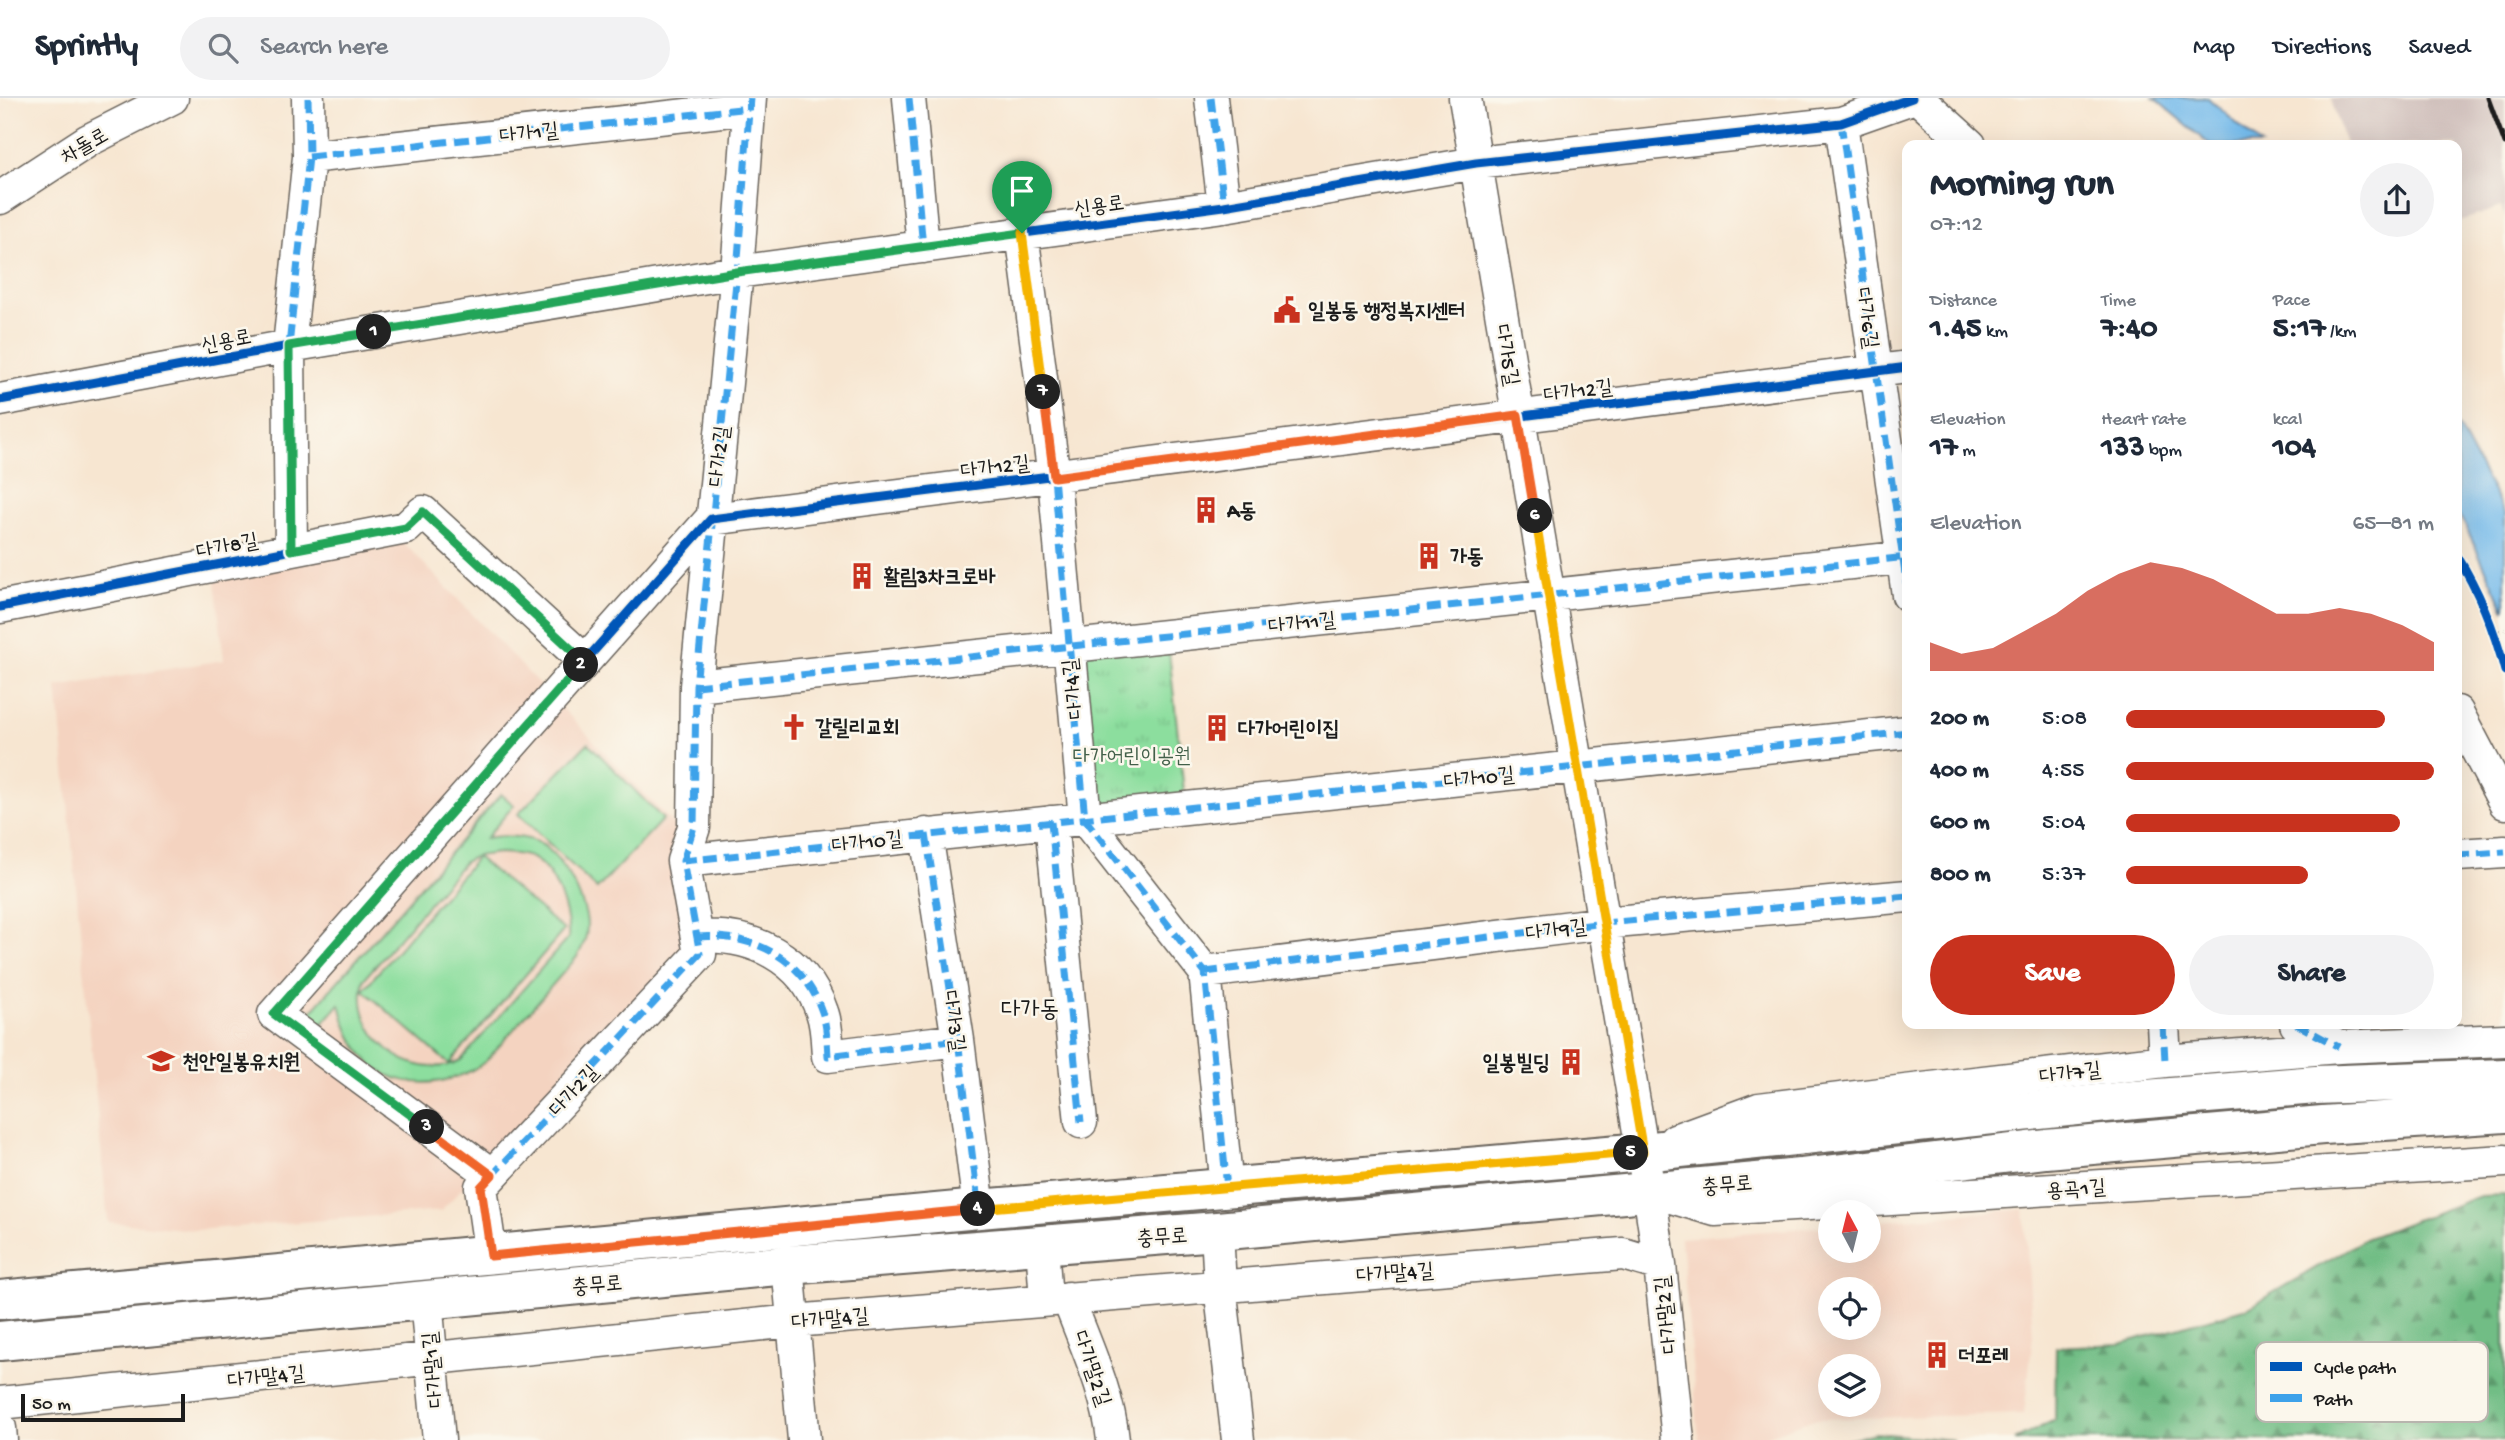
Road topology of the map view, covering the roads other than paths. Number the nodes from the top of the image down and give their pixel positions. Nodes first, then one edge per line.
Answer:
1 (172, 98) edge
2 (308, 98) edge
3 (909, 98) edge
4 (1211, 98) edge
5 (1465, 98) edge
6 (1912, 98) edge
7 (1917, 98) edge
8 (749, 103) edge
9 (1841, 123) junction
10 (1964, 140) edge
11 (309, 157) junction
12 (1476, 163) junction
13 (0, 198) edge
14 (1224, 206) junction
15 (1022, 233) junction
16 (923, 247) junction
17 (737, 272) junction
18 (289, 346) junction
19 (1902, 368) edge
20 (1875, 370) junction
21 (0, 400) edge
22 (1518, 415) junction
23 (1054, 477) junction
24 (711, 519) junction
25 (1902, 533) edge
26 (291, 550) junction
27 (1902, 557) edge
28 (1549, 594) junction
29 (0, 607) edge
30 (1068, 648) junction
31 (584, 661) junction
32 (696, 686) junction
33 (2462, 721) edge
34 (1902, 733) edge
35 (1578, 766) junction
36 (2505, 803) edge
37 (1085, 819) junction
38 (1052, 822) junction
39 (926, 834) junction
40 (2505, 852) edge
41 (2462, 855) edge
42 (683, 861) junction
43 (1902, 898) edge
44 (1604, 923) junction
45 (697, 937) junction
46 (1205, 972) junction
47 (2163, 1029) edge
48 (2305, 1029) edge
49 (958, 1040) junction
50 (2505, 1040) edge
51 (2339, 1047) junction
52 (2165, 1061) junction
53 (2505, 1078) edge
54 (2505, 1113) edge
55 (1081, 1122) dead end
56 (1643, 1152) junction
57 (2505, 1161) edge
58 (492, 1175) junction
59 (1227, 1188) junction
60 (1649, 1191) junction
61 (979, 1209) junction
62 (1217, 1231) junction
63 (1042, 1245) junction
64 (491, 1256) junction
65 (788, 1265) junction
66 (1660, 1265) junction
67 (1220, 1286) junction
68 (1057, 1299) junction
69 (0, 1300) edge
70 (426, 1300) junction
71 (793, 1321) junction
72 (0, 1341) edge
73 (431, 1359) junction
74 (0, 1403) edge
75 (0, 1428) edge
76 (1, 1440) edge
77 (439, 1440) edge
78 (804, 1440) edge
79 (1113, 1440) edge
80 (1238, 1440) edge
81 (1678, 1440) edge

1 - 13 street, 차돌로
2 - 11 street
3 - 16 street
4 - 14 street
5 - 12 street, 다가5길
6 - 9 street, 신용로
7 - 10 street
8 - 11 street, 다가1길
8 - 17 street, 다가2길
9 - 12 street, 신용로
9 - 20 street, 다가6길
11 - 18 street
12 - 14 street, 신용로
12 - 22 street, 다가5길
14 - 15 street, 신용로
15 - 16 street, 신용로
15 - 23 street, 다가4길
16 - 17 street, 신용로
17 - 18 street, 신용로
17 - 24 street, 다가2길
18 - 21 street, 신용로
18 - 26 street
19 - 20 street, 다가12길
20 - 22 street, 다가12길
20 - 25 street, 다가6길
22 - 23 street, 다가12길
22 - 28 street, 다가5길
23 - 24 street, 다가12길
23 - 30 street, 다가4길
24 - 31 street
24 - 32 street, 다가2길
26 - 29 street, 다가8길
26 - 31 street, 다가8길
27 - 28 street, 다가11길
28 - 30 street, 다가11길
28 - 35 street, 다가5길
30 - 32 street, 다가11길
30 - 37 street, 다가4길
31 - 58 street
32 - 42 street, 다가2길
33 - 36 street
34 - 35 street, 다가10길
35 - 37 street, 다가10길
35 - 44 street, 다가5길
37 - 38 street, 다가10길
37 - 46 street
38 - 39 street, 다가10길
38 - 55 street
39 - 42 street, 다가10길
39 - 49 street, 다가3길
40 - 41 street
42 - 45 street, 다가2길
43 - 44 street, 다가9길
44 - 46 street, 다가9길
44 - 56 street, 다가5길
45 - 49 street
45 - 58 street, 다가2길
46 - 59 street
47 - 52 street
48 - 51 street
49 - 61 street, 다가3길
50 - 51 street, 다가7길
51 - 52 street, 다가7길
52 - 56 street, 다가7길
53 - 56 main road, 충무로
54 - 60 main road, 충무로
56 - 59 main road, 충무로
56 - 60 street, 다가5길
57 - 60 street, 용곡1길
58 - 64 street, 다가2길
59 - 61 main road, 충무로
60 - 62 main road, 충무로
60 - 66 street, 다가말2길
61 - 64 main road, 충무로
62 - 63 main road, 충무로
62 - 67 street
63 - 65 main road, 충무로
63 - 68 street, 다가말2길
64 - 69 main road, 충무로
65 - 70 main road, 충무로
65 - 71 street
66 - 67 street, 다가말4길
66 - 81 street, 다가말2길
67 - 68 street, 다가말4길
67 - 80 street
68 - 71 street, 다가말4길
68 - 79 street, 다가말2길
70 - 72 main road, 충무로
70 - 73 street, 다가말1길
71 - 73 street, 다가말4길
71 - 78 street
73 - 74 street, 다가말4길
73 - 77 street, 다가말1길
75 - 76 street

